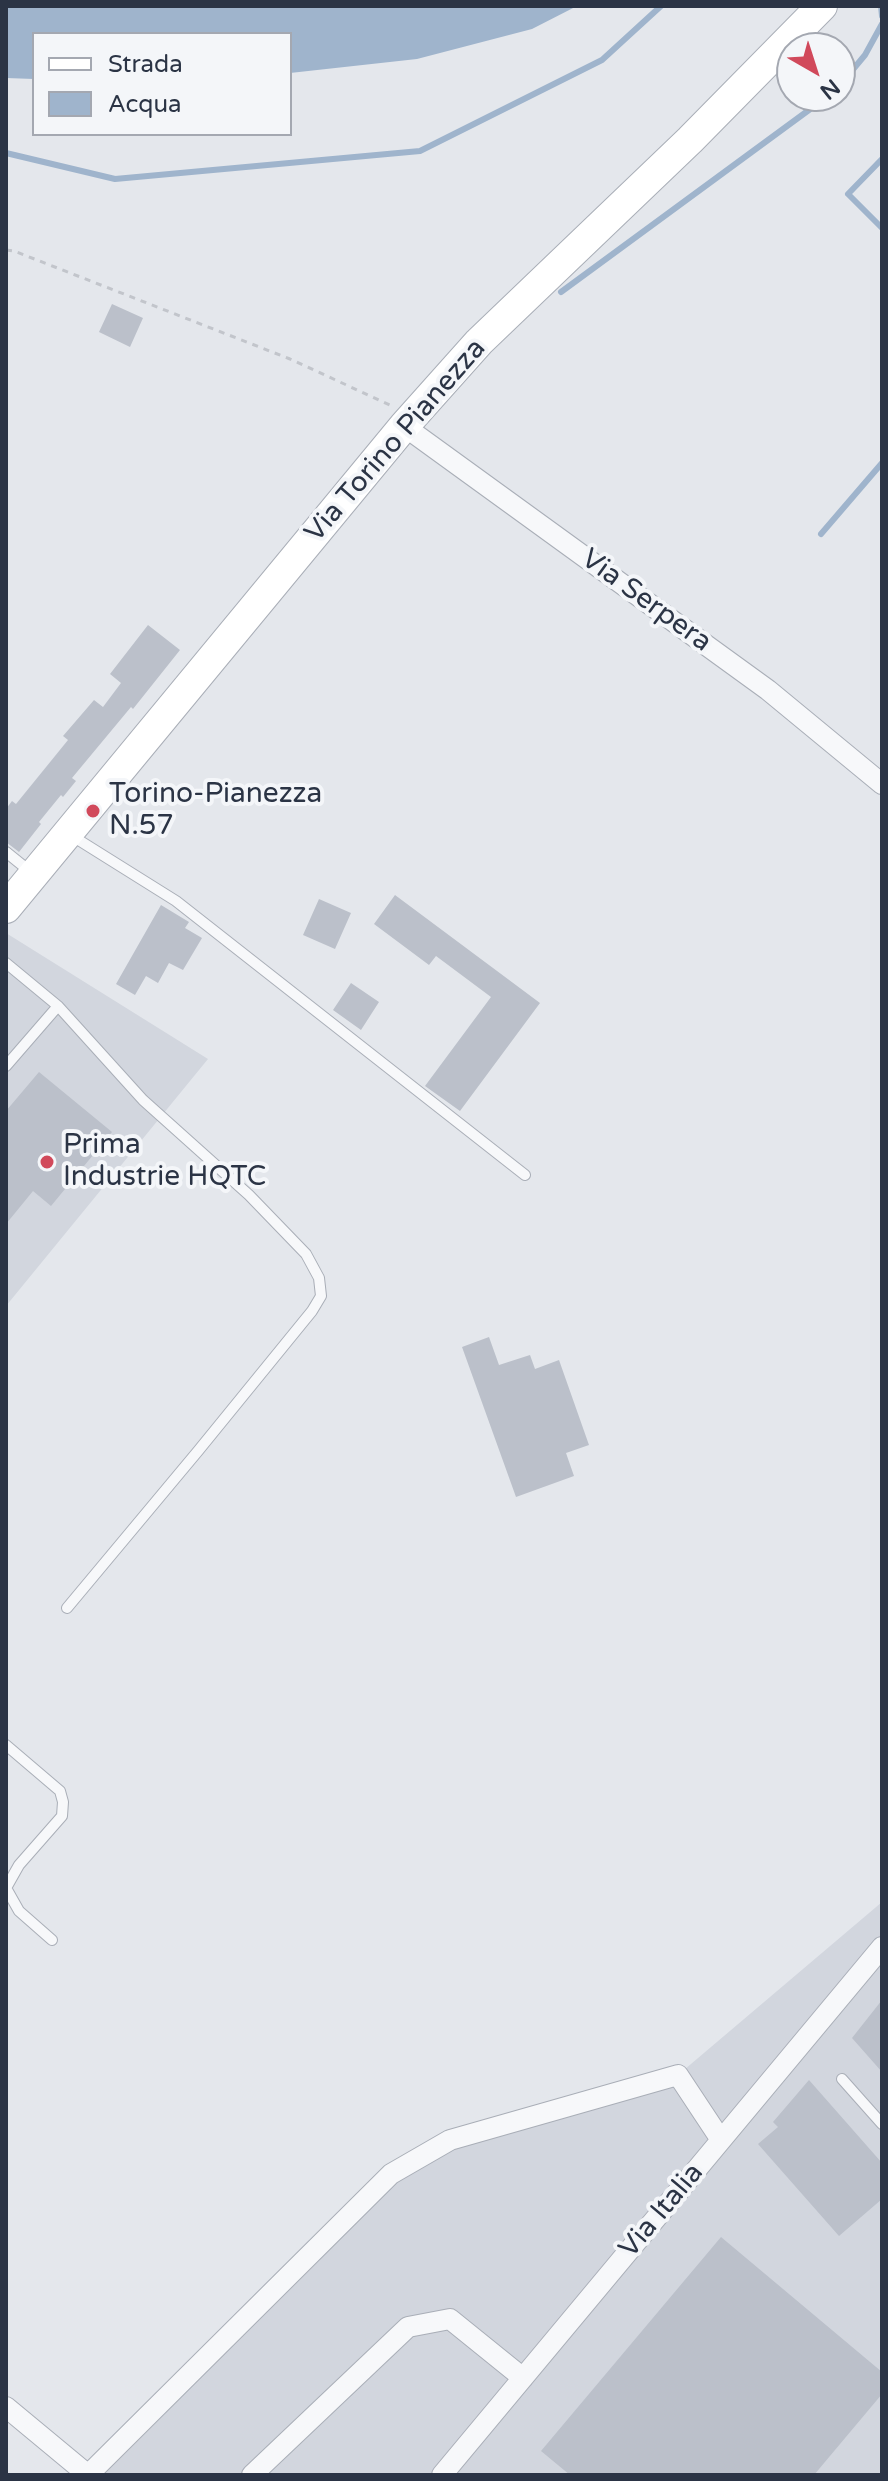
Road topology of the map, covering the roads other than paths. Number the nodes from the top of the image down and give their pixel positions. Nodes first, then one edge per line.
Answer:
1 (822, 6) edge
2 (409, 421) junction
3 (882, 784) edge
4 (67, 833) junction
5 (6, 852) edge
6 (33, 874) junction
7 (6, 908) edge
8 (6, 963) edge
9 (58, 1006) junction
10 (6, 1066) edge
11 (525, 1175) dead end
12 (67, 1608) dead end
13 (6, 1745) edge
14 (52, 1940) dead end
15 (882, 1947) edge
16 (842, 2079) dead end
17 (882, 2124) edge
18 (721, 2140) junction
19 (523, 2378) junction
20 (6, 2407) edge
21 (88, 2475) edge
22 (252, 2475) edge
23 (442, 2475) edge

1 - 2 main road, Via Torino Pianezza
2 - 3 street, Via Serpera
2 - 4 main road, Via Torino Pianezza
4 - 6 main road, Via Torino Pianezza
4 - 11 lane
5 - 6 lane
6 - 7 main road, Via Torino Pianezza
8 - 9 lane
9 - 10 lane
9 - 12 lane
13 - 14 lane
15 - 18 street, Via Italia
16 - 17 lane
18 - 19 street, Via Italia
18 - 21 street
19 - 22 street
19 - 23 street, Via Italia
20 - 21 street

